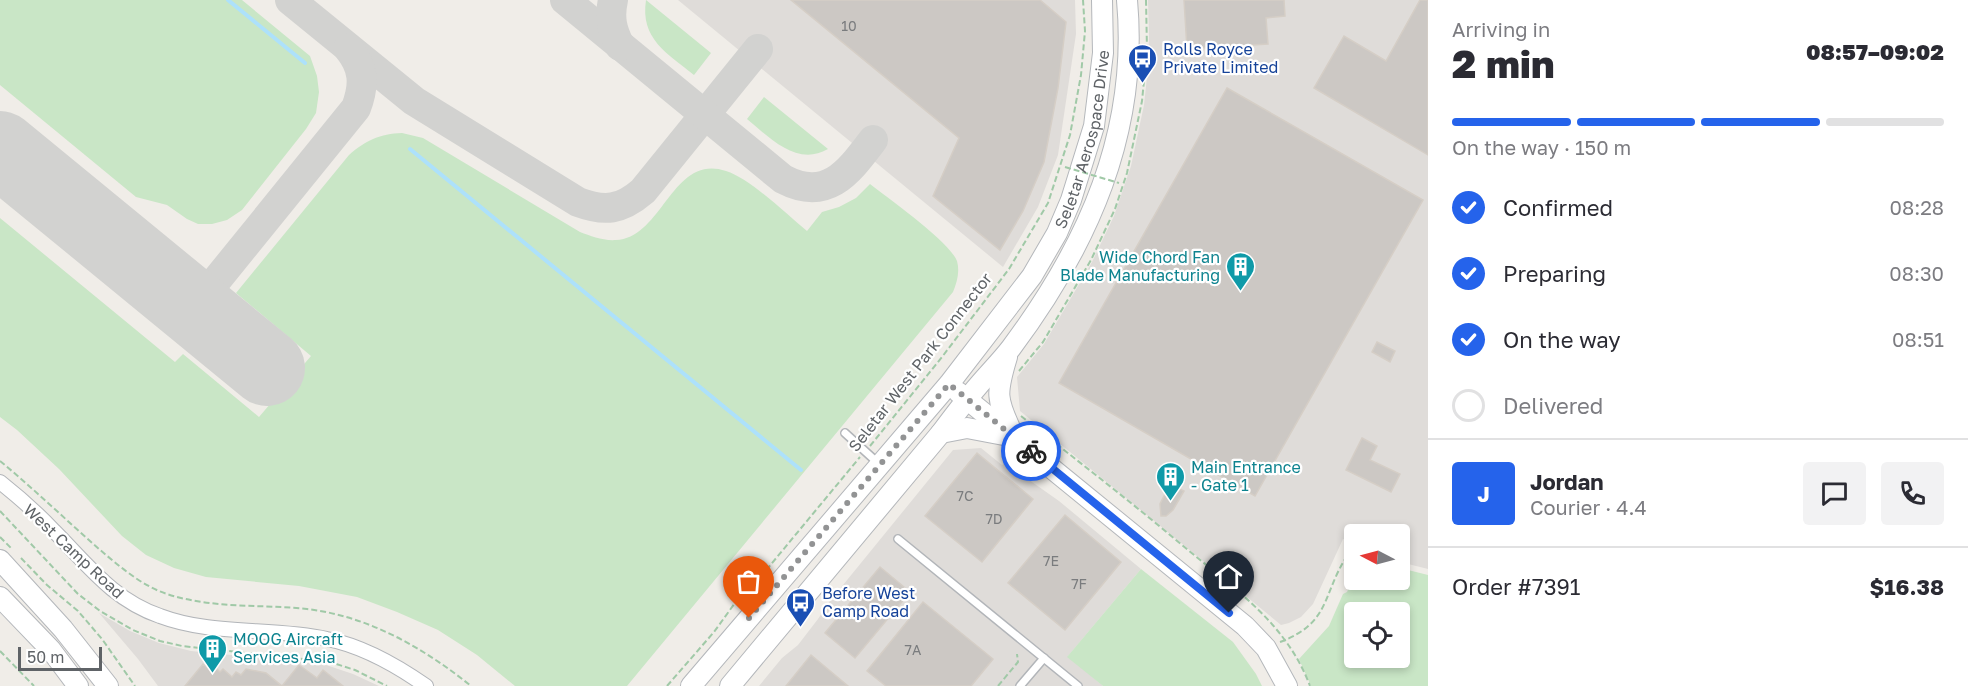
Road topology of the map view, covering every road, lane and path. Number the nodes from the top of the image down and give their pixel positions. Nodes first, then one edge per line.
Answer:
1 (1083, 0) edge
2 (1102, 0) edge
3 (1127, 0) edge
4 (1146, 0) edge
5 (1070, 135) junction
6 (1076, 136) dead end
7 (1065, 167) dead end
8 (1119, 183) dead end
9 (1009, 351) junction
10 (1017, 374) dead end
11 (949, 384) junction
12 (967, 399) junction
13 (1017, 410) dead end
14 (845, 433) dead end
15 (941, 433) junction
16 (1014, 437) junction
17 (873, 458) junction
18 (0, 461) edge
19 (0, 482) edge
20 (0, 537) edge
21 (898, 539) dead end
22 (0, 560) edge
23 (1344, 560) edge
24 (0, 597) edge
25 (1286, 640) junction
26 (1266, 648) junction
27 (0, 651) edge
28 (1017, 654) dead end
29 (1044, 658) junction
30 (34, 686) edge
31 (78, 686) edge
32 (108, 686) edge
33 (135, 686) edge
34 (426, 686) edge
35 (471, 686) edge
36 (667, 686) edge
37 (691, 686) edge
38 (730, 686) edge
39 (998, 686) edge
40 (1020, 686) edge
41 (1078, 686) edge
42 (1287, 686) edge
43 (1310, 686) edge

1 - 5 path, Seletar West Park Connector
2 - 11 street, Seletar Aerospace Drive
3 - 9 street, Seletar Aerospace Drive
4 - 10 path
5 - 6 path
5 - 17 path, Seletar West Park Connector
7 - 8 path, bridge
9 - 12 street, Seletar Aerospace Drive
9 - 16 street
11 - 12 street
11 - 17 street, Seletar Aerospace Drive
12 - 15 street, Seletar Aerospace Drive
12 - 16 street
13 - 25 path
14 - 17 lane
15 - 16 street
15 - 38 street, Seletar Aerospace Drive
16 - 26 street
17 - 36 path, Seletar West Park Connector
17 - 37 street, Seletar Aerospace Drive
18 - 35 path
19 - 34 street, West Camp Road
20 - 33 path
21 - 29 lane
22 - 32 street
23 - 25 path
24 - 31 street
25 - 26 path
25 - 43 path
26 - 42 street
27 - 30 path
28 - 39 path
29 - 40 lane
29 - 41 lane

